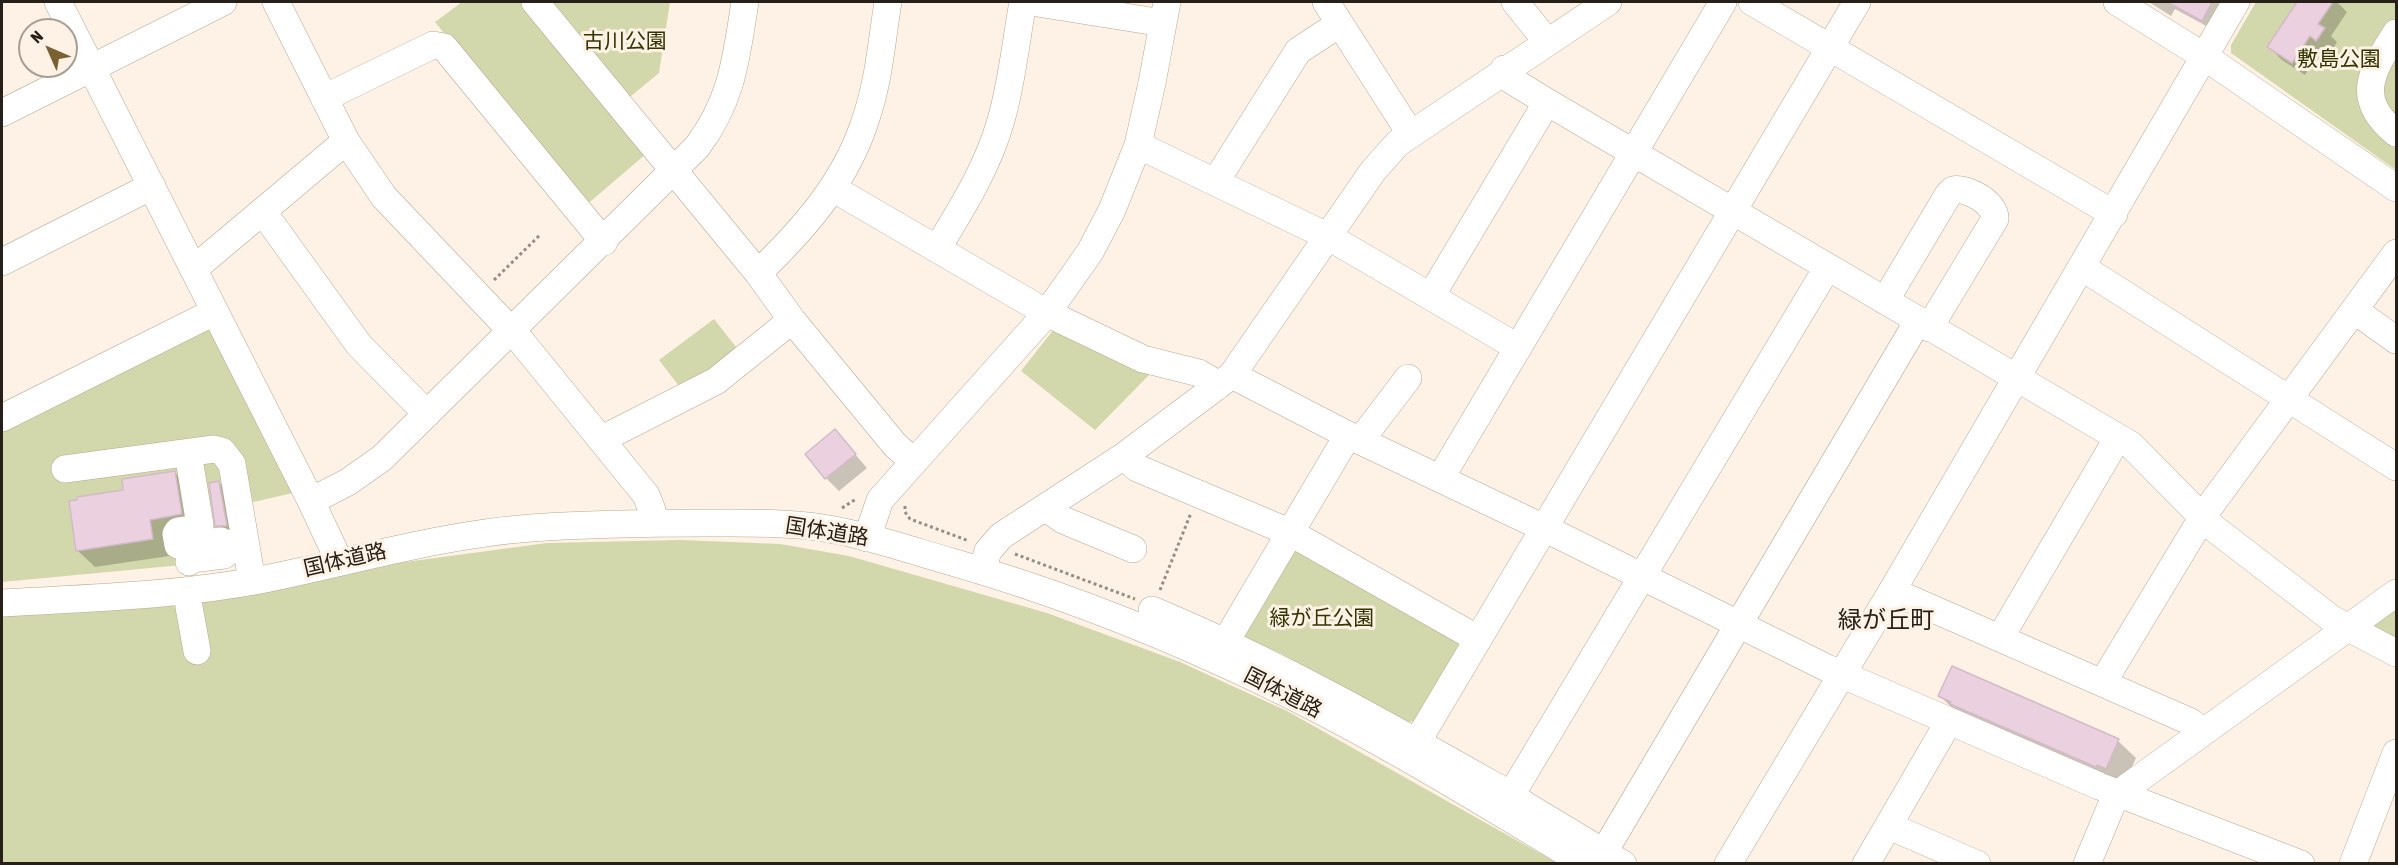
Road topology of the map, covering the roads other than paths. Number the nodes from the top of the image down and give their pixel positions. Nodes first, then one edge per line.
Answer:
1 (58, 2) edge
2 (223, 2) edge
3 (276, 2) edge
4 (535, 2) edge
5 (745, 2) edge
6 (888, 2) edge
7 (1023, 2) edge
8 (1031, 2) edge
9 (1515, 2) edge
10 (1608, 2) edge
11 (1723, 2) edge
12 (1752, 2) edge
13 (1857, 2) edge
14 (2117, 2) edge
15 (2236, 2) edge
16 (1165, 12) edge
17 (1333, 13) edge
18 (2397, 33) edge
19 (1545, 42) junction
20 (1830, 47) junction
21 (2205, 57) junction
22 (91, 68) junction
23 (1504, 69) junction
24 (324, 98) junction
25 (1546, 102) junction
26 (2, 112) edge
27 (1410, 133) junction
28 (2397, 133) edge
29 (346, 141) junction
30 (1138, 145) junction
31 (1633, 153) junction
32 (674, 173) junction
33 (1216, 181) junction
34 (152, 186) junction
35 (2397, 188) edge
36 (834, 189) junction
37 (1732, 211) junction
38 (263, 212) junction
39 (2114, 214) junction
40 (1329, 237) junction
41 (604, 242) junction
42 (937, 249) junction
43 (2397, 253) edge
44 (2, 262) edge
45 (192, 267) junction
46 (1827, 268) junction
47 (2083, 268) junction
48 (758, 273) junction
49 (1431, 296) junction
50 (1885, 301) junction
51 (2354, 310) junction
52 (214, 312) junction
53 (1047, 313) junction
54 (792, 320) junction
55 (1924, 325) junction
56 (512, 330) junction
57 (2397, 340) edge
58 (1517, 347) junction
59 (1408, 378) dead end
60 (2016, 378) junction
61 (1224, 381) junction
62 (2289, 398) junction
63 (427, 414) junction
64 (2, 418) edge
65 (1354, 438) junction
66 (2117, 439) junction
67 (603, 441) junction
68 (188, 453) junction
69 (1124, 456) junction
70 (914, 462) junction
71 (2397, 467) edge
72 (65, 469) dead end
73 (1440, 478) junction
74 (311, 501) junction
75 (1049, 505) junction
76 (653, 523) junction
77 (2199, 523) junction
78 (1544, 528) junction
79 (1291, 533) junction
80 (867, 538) junction
81 (1133, 549) dead end
82 (189, 562) dead end
83 (337, 562) junction
84 (982, 571) junction
85 (1641, 577) junction
86 (252, 581) junction
87 (1892, 591) junction
88 (2397, 593) edge
89 (2, 603) edge
90 (189, 607) dead end
91 (1153, 608) road end
92 (1738, 624) junction
93 (2341, 633) junction
94 (2001, 638) junction
95 (1478, 639) junction
96 (1226, 641) junction
97 (197, 651) dead end
98 (2397, 653) edge
99 (2397, 667) edge
100 (1841, 675) junction
101 (2103, 682) junction
102 (1948, 723) junction
103 (2202, 732) junction
104 (1417, 742) junction
105 (2397, 753) edge
106 (1511, 795) junction
107 (2119, 795) junction
108 (1889, 826) junction
109 (2241, 854) edge
110 (1604, 860) edge
111 (2298, 863) edge
112 (1728, 864) edge
113 (1866, 864) edge
114 (1977, 864) edge
115 (2087, 864) edge
116 (2353, 864) edge

1 - 22 street
2 - 22 street
3 - 24 street
4 - 32 street
5 - 32 street
6 - 36 street
7 - 42 street
8 - 16 street
9 - 19 street
10 - 19 street
11 - 31 street
12 - 20 street
13 - 20 street
14 - 21 street
15 - 21 street
16 - 30 street
17 - 27 street
17 - 33 street
18 - 28 street
19 - 23 street
20 - 37 street
20 - 39 street
21 - 35 street
21 - 39 street
22 - 26 street
22 - 34 street
23 - 25 street
23 - 27 street
24 - 29 street
24 - 41 street
25 - 31 street
25 - 49 street
27 - 40 street
29 - 38 street
29 - 56 street
30 - 33 street
30 - 53 street
31 - 37 street
31 - 58 street
32 - 41 street
32 - 48 street
33 - 40 street
34 - 44 street
34 - 45 street
36 - 42 street
36 - 48 street
37 - 46 street
37 - 78 street
38 - 45 street
38 - 63 street
39 - 47 street
40 - 49 street
40 - 61 street
41 - 56 street
42 - 53 street
43 - 51 street
45 - 52 street
46 - 50 street
46 - 85 street
47 - 60 street
47 - 62 street
48 - 54 street
49 - 58 street
50 - 55 street
50 - 55 street
51 - 57 street
51 - 62 street
52 - 64 street
52 - 74 street
53 - 61 street
53 - 70 street
54 - 67 street
54 - 70 street
55 - 60 street
55 - 92 street
56 - 63 street
56 - 67 street
58 - 73 street
59 - 65 street
60 - 66 street
60 - 87 street
61 - 65 street
61 - 69 street
62 - 71 street
62 - 77 street
63 - 74 street
65 - 73 street
65 - 79 street
66 - 77 street
66 - 94 street
67 - 76 street
68 - 72 street
68 - 82 street
68 - 86 street
69 - 75 street
69 - 79 street
70 - 80 street
73 - 78 street
74 - 83 street
75 - 81 street
75 - 84 street
76 - 80 street, 国体道路
76 - 83 street, 国体道路
77 - 93 street
77 - 101 street
78 - 85 street
78 - 95 street
79 - 95 street
79 - 96 street
80 - 84 street, 国体道路
83 - 86 street, 国体道路
84 - 110 street, 国体道路
85 - 92 street
85 - 106 street
86 - 89 street, 国体道路
87 - 94 street
87 - 100 street
88 - 93 street
90 - 97 street
91 - 96 street
92 - 100 street
92 - 110 street
93 - 98 street
93 - 99 street
93 - 103 street
94 - 101 street
95 - 104 street
96 - 104 street
100 - 102 street
100 - 112 street
101 - 103 street
102 - 107 street
102 - 108 street
103 - 107 street
104 - 106 street
105 - 116 street
106 - 110 street
107 - 109 street
107 - 115 street
108 - 113 street
108 - 114 street
109 - 111 street

